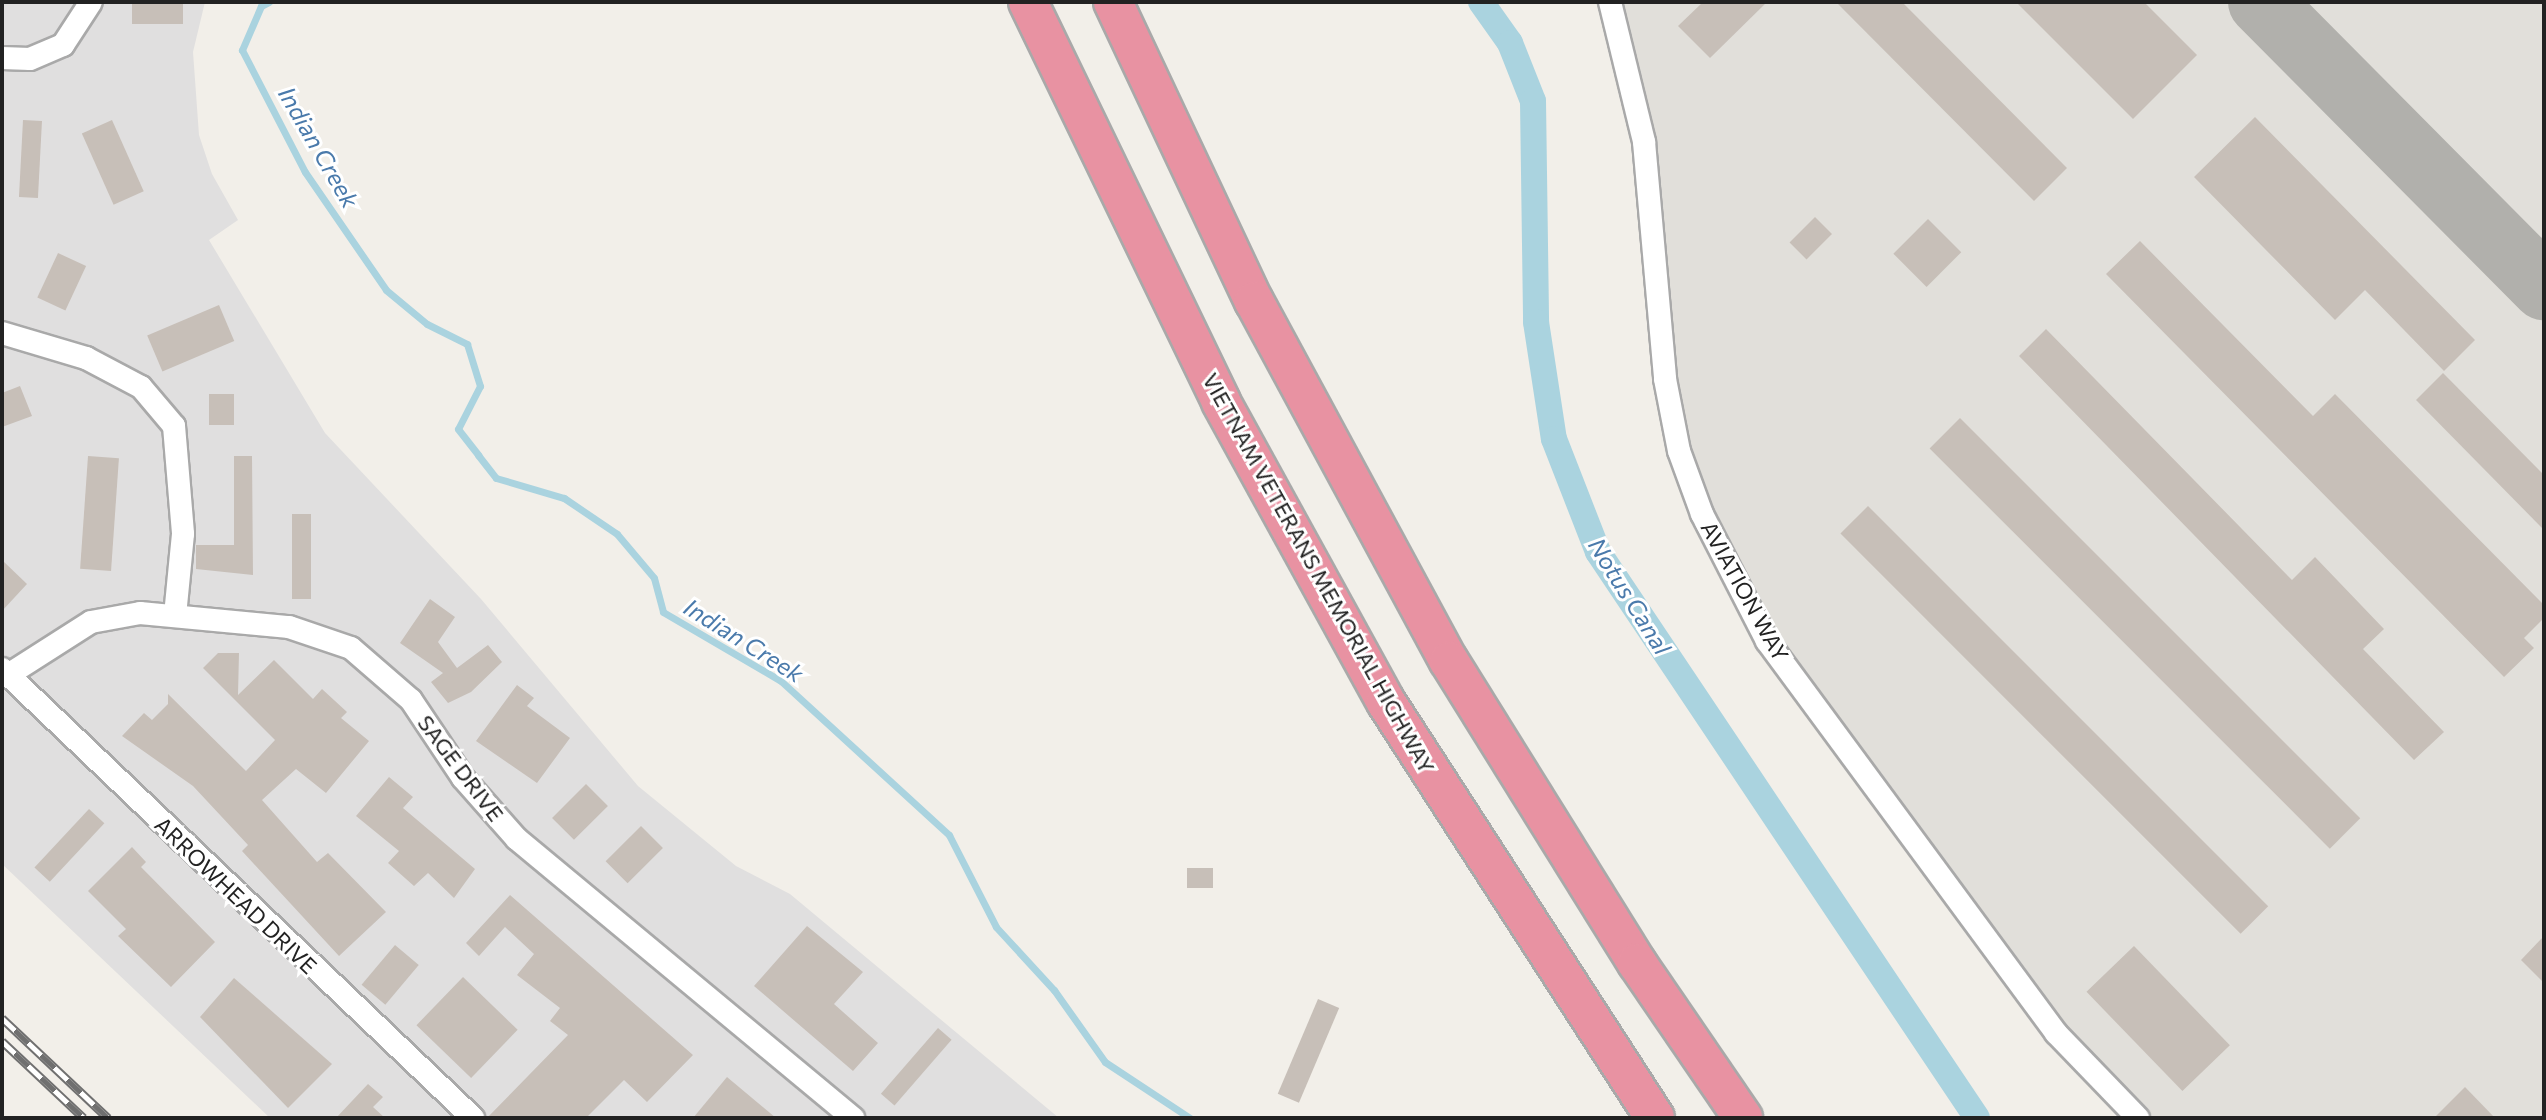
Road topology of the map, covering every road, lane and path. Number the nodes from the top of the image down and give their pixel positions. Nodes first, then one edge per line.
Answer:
1 (91, 2) edge
2 (1028, 2) edge
3 (1113, 2) edge
4 (1610, 2) edge
5 (2, 58) edge
6 (2, 333) edge
7 (175, 616) junction
8 (5, 672) edge
9 (473, 1118) edge
10 (853, 1118) edge
11 (1655, 1118) edge
12 (1743, 1118) edge
13 (2138, 1118) edge

1 - 5 street
2 - 11 highway, VIETNAM VETERANS MEMORIAL HIGHWAY
3 - 12 highway
4 - 13 street, AVIATION WAY
6 - 7 street
7 - 8 street, SAGE DRIVE
7 - 10 street, SAGE DRIVE
8 - 9 street, ARROWHEAD DRIVE

